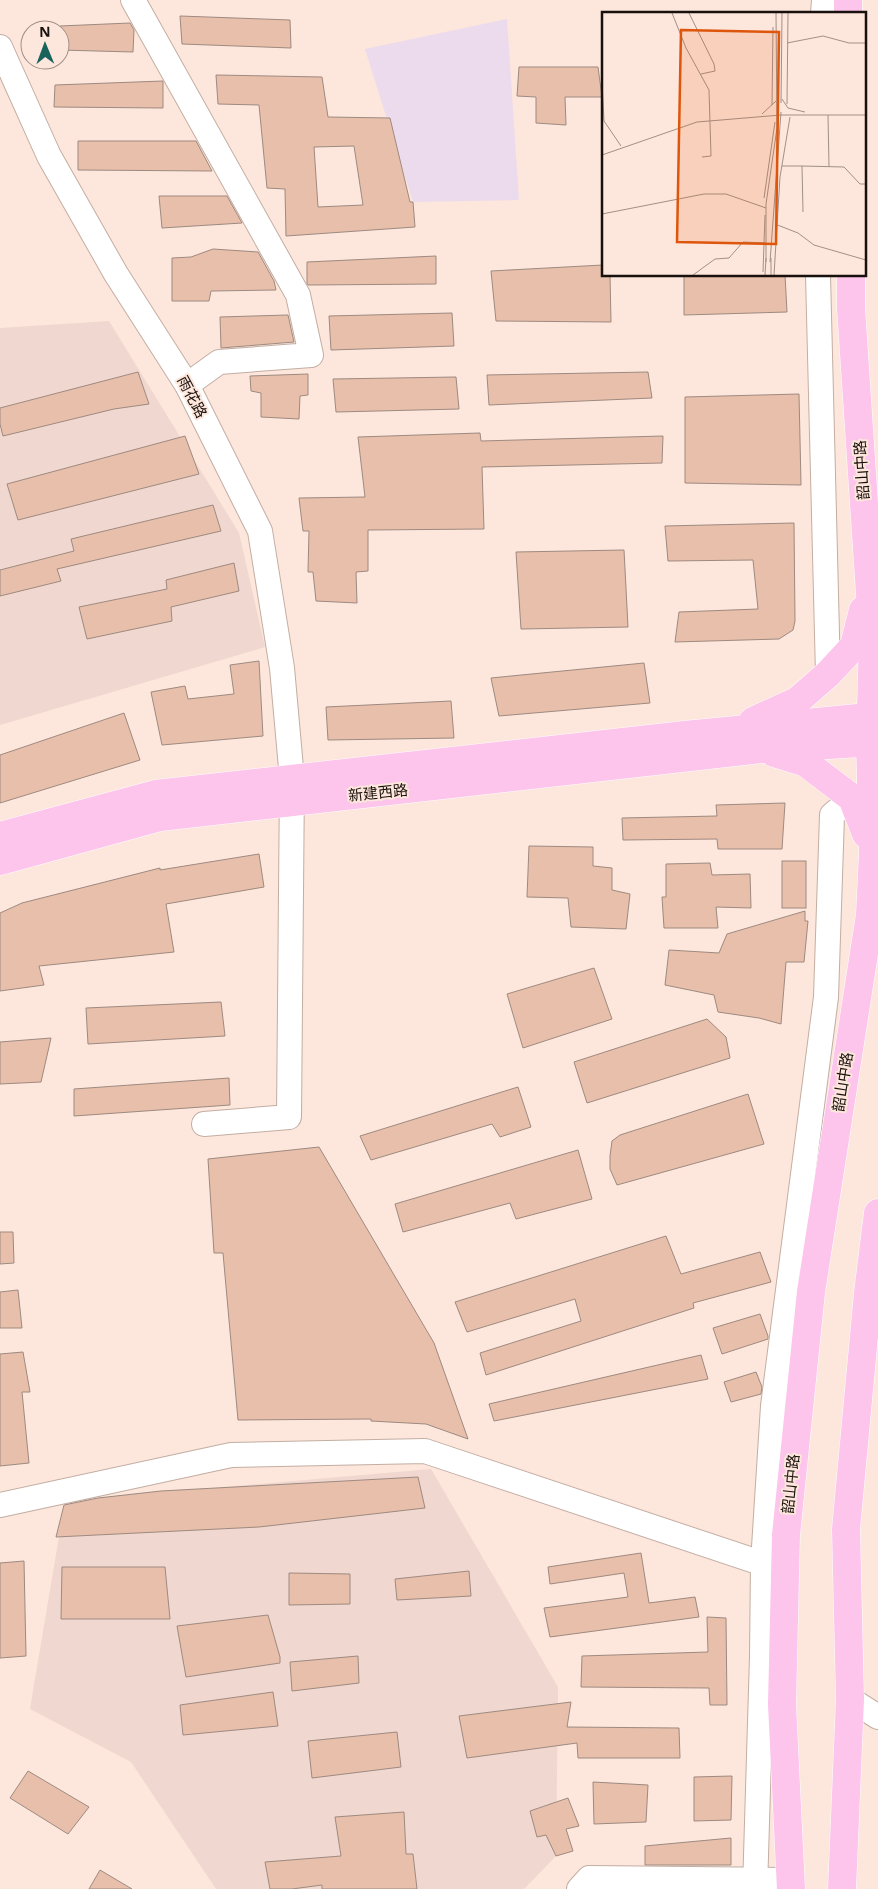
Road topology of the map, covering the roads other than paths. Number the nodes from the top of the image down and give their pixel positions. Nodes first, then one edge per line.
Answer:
1 (133, 0) edge
2 (0, 48) edge
3 (818, 276) edge
4 (851, 276) edge
5 (187, 385) junction
6 (870, 585) junction
7 (828, 674) junction
8 (874, 729) edge
9 (734, 730) junction
10 (761, 749) junction
11 (292, 790) junction
12 (852, 798) junction
13 (0, 836) edge
14 (873, 853) junction
15 (0, 861) edge
16 (204, 1124) dead end
17 (878, 1213) edge
18 (0, 1504) edge
19 (774, 1567) junction
20 (784, 1612) junction
21 (762, 1656) junction
22 (850, 1699) junction
23 (878, 1717) edge
24 (755, 1885) edge
25 (791, 1885) edge
26 (579, 1889) edge
27 (842, 1889) edge

1 - 5 street
2 - 5 street, 雨花路
3 - 7 street
4 - 6 main road, 韶山中路
5 - 11 street, 雨花路
6 - 7 main road
6 - 8 main road, 韶山中路
7 - 9 main road
8 - 9 main road, 新建西路
8 - 10 main road, 新建西路
8 - 14 main road, 韶山中路
9 - 11 main road, 新建西路
10 - 11 main road, 新建西路
10 - 12 main road
11 - 13 main road, 新建西路
11 - 15 main road, 新建西路
11 - 16 street, 雨花路
12 - 14 main road
12 - 19 street
14 - 19 main road, 韶山中路
17 - 22 main road
18 - 19 street
19 - 20 main road, 韶山中路
19 - 21 street
20 - 21 street
20 - 25 main road, 韶山中路
21 - 24 street
22 - 23 street
22 - 27 main road
24 - 25 street
24 - 26 street

